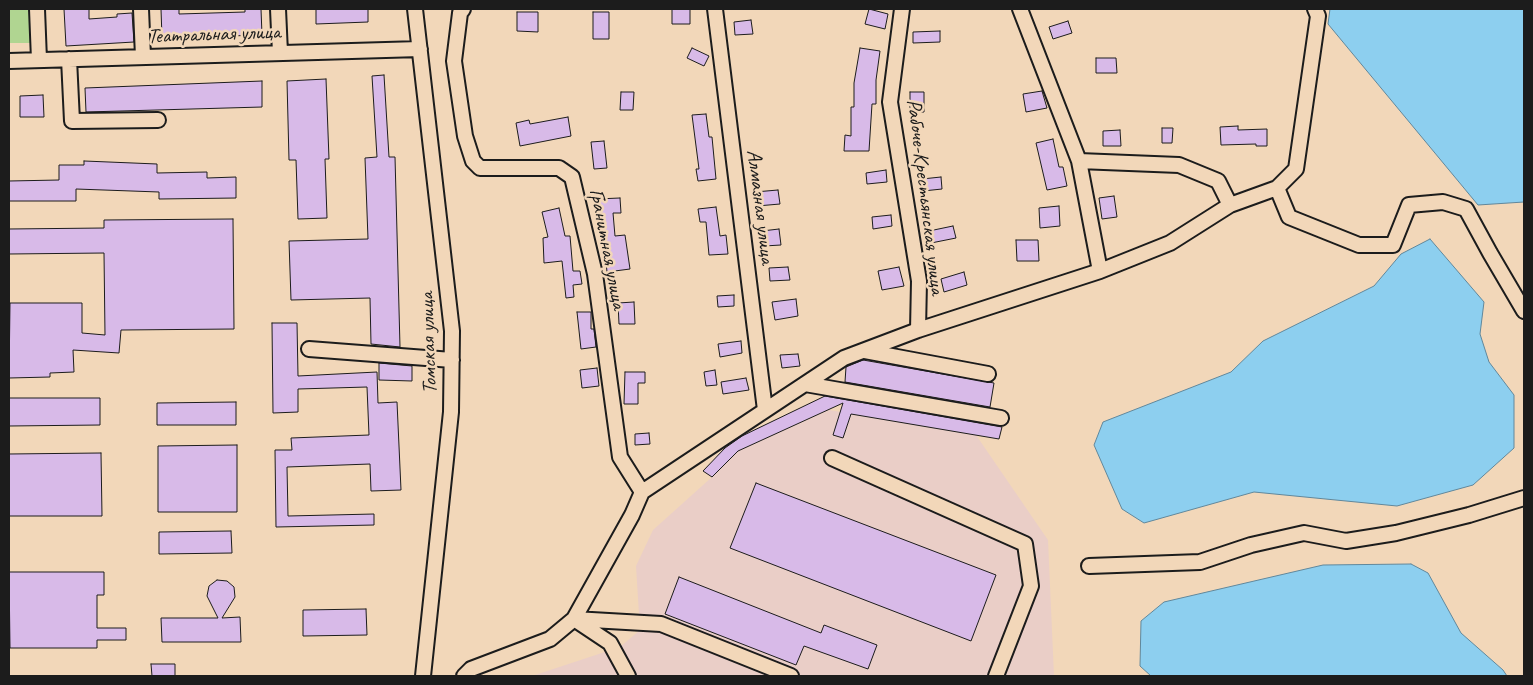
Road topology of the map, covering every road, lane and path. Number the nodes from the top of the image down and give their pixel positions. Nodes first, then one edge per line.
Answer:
1 (37, 9) edge
2 (141, 9) edge
3 (278, 9) edge
4 (415, 9) edge
5 (463, 9) edge
6 (715, 9) edge
7 (902, 9) edge
8 (1020, 9) edge
9 (1315, 9) edge
10 (420, 49) junction
11 (280, 53) junction
12 (143, 57) junction
13 (69, 59) junction
14 (39, 60) junction
15 (9, 61) edge
16 (158, 120) dead end
17 (1079, 161) junction
18 (1277, 188) junction
19 (1230, 205) junction
20 (1100, 270) junction
21 (1524, 311) edge
22 (918, 330) junction
23 (309, 349) dead end
24 (864, 350) junction
25 (452, 360) junction
26 (988, 374) dead end
27 (805, 384) junction
28 (765, 410) junction
29 (1001, 418) dead end
30 (832, 458) dead end
31 (642, 492) junction
32 (1524, 498) edge
33 (1089, 566) dead end
34 (574, 619) junction
35 (423, 676) edge
36 (464, 676) edge
37 (628, 676) edge
38 (791, 676) edge
39 (996, 676) edge

1 - 14 street
2 - 12 street
3 - 11 street
4 - 10 street, Томская улица
5 - 31 street, Гранитная улица
6 - 28 street, Алмазная улица
7 - 22 street, Рабоче-Крестьянская улица
8 - 17 street
9 - 18 street
10 - 11 street, Театральная улица
10 - 25 street, Томская улица
11 - 12 street, Театральная улица
12 - 13 street, Театральная улица
13 - 14 street, Театральная улица
13 - 16 street
14 - 15 street, Театральная улица
17 - 19 street
17 - 20 street
18 - 19 street
18 - 21 street
19 - 20 street
20 - 22 street
22 - 24 street
23 - 25 street
24 - 26 street
24 - 27 street
25 - 35 street, Томская улица
27 - 28 street
27 - 29 street
28 - 31 street
30 - 39 street
31 - 34 street
32 - 33 street
34 - 36 street
34 - 37 street
34 - 38 street

